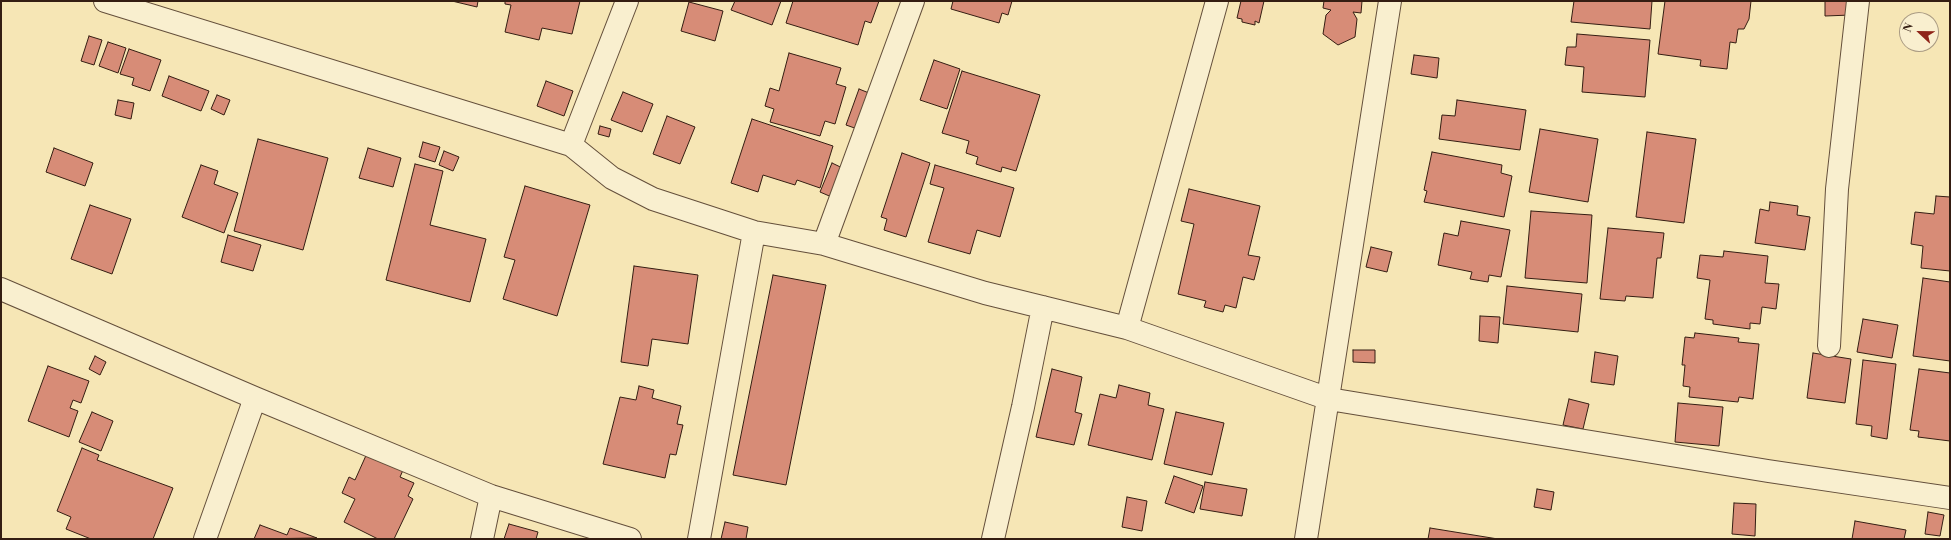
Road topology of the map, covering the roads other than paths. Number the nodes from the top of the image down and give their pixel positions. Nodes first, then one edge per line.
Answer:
1 (105, 1) edge
2 (628, 1) edge
3 (914, 1) edge
4 (1217, 1) edge
5 (1390, 1) edge
6 (1858, 1) edge
7 (571, 145) junction
8 (754, 232) junction
9 (824, 244) junction
10 (1, 289) edge
11 (1043, 307) junction
12 (1127, 328) junction
13 (1829, 346) dead end
14 (255, 398) junction
15 (1329, 399) junction
16 (491, 496) junction
17 (1950, 498) edge
18 (205, 539) edge
19 (482, 539) edge
20 (630, 539) edge
21 (699, 539) edge
22 (993, 539) edge
23 (1306, 539) edge

1 - 7 street
2 - 7 street
3 - 9 street
4 - 12 street
5 - 15 street
6 - 13 street
7 - 8 street
8 - 9 street
8 - 21 street
9 - 11 street
10 - 14 street
11 - 12 street
11 - 22 street
12 - 15 street
14 - 16 street
14 - 18 street
15 - 17 street
15 - 23 street
16 - 19 street
16 - 20 street

